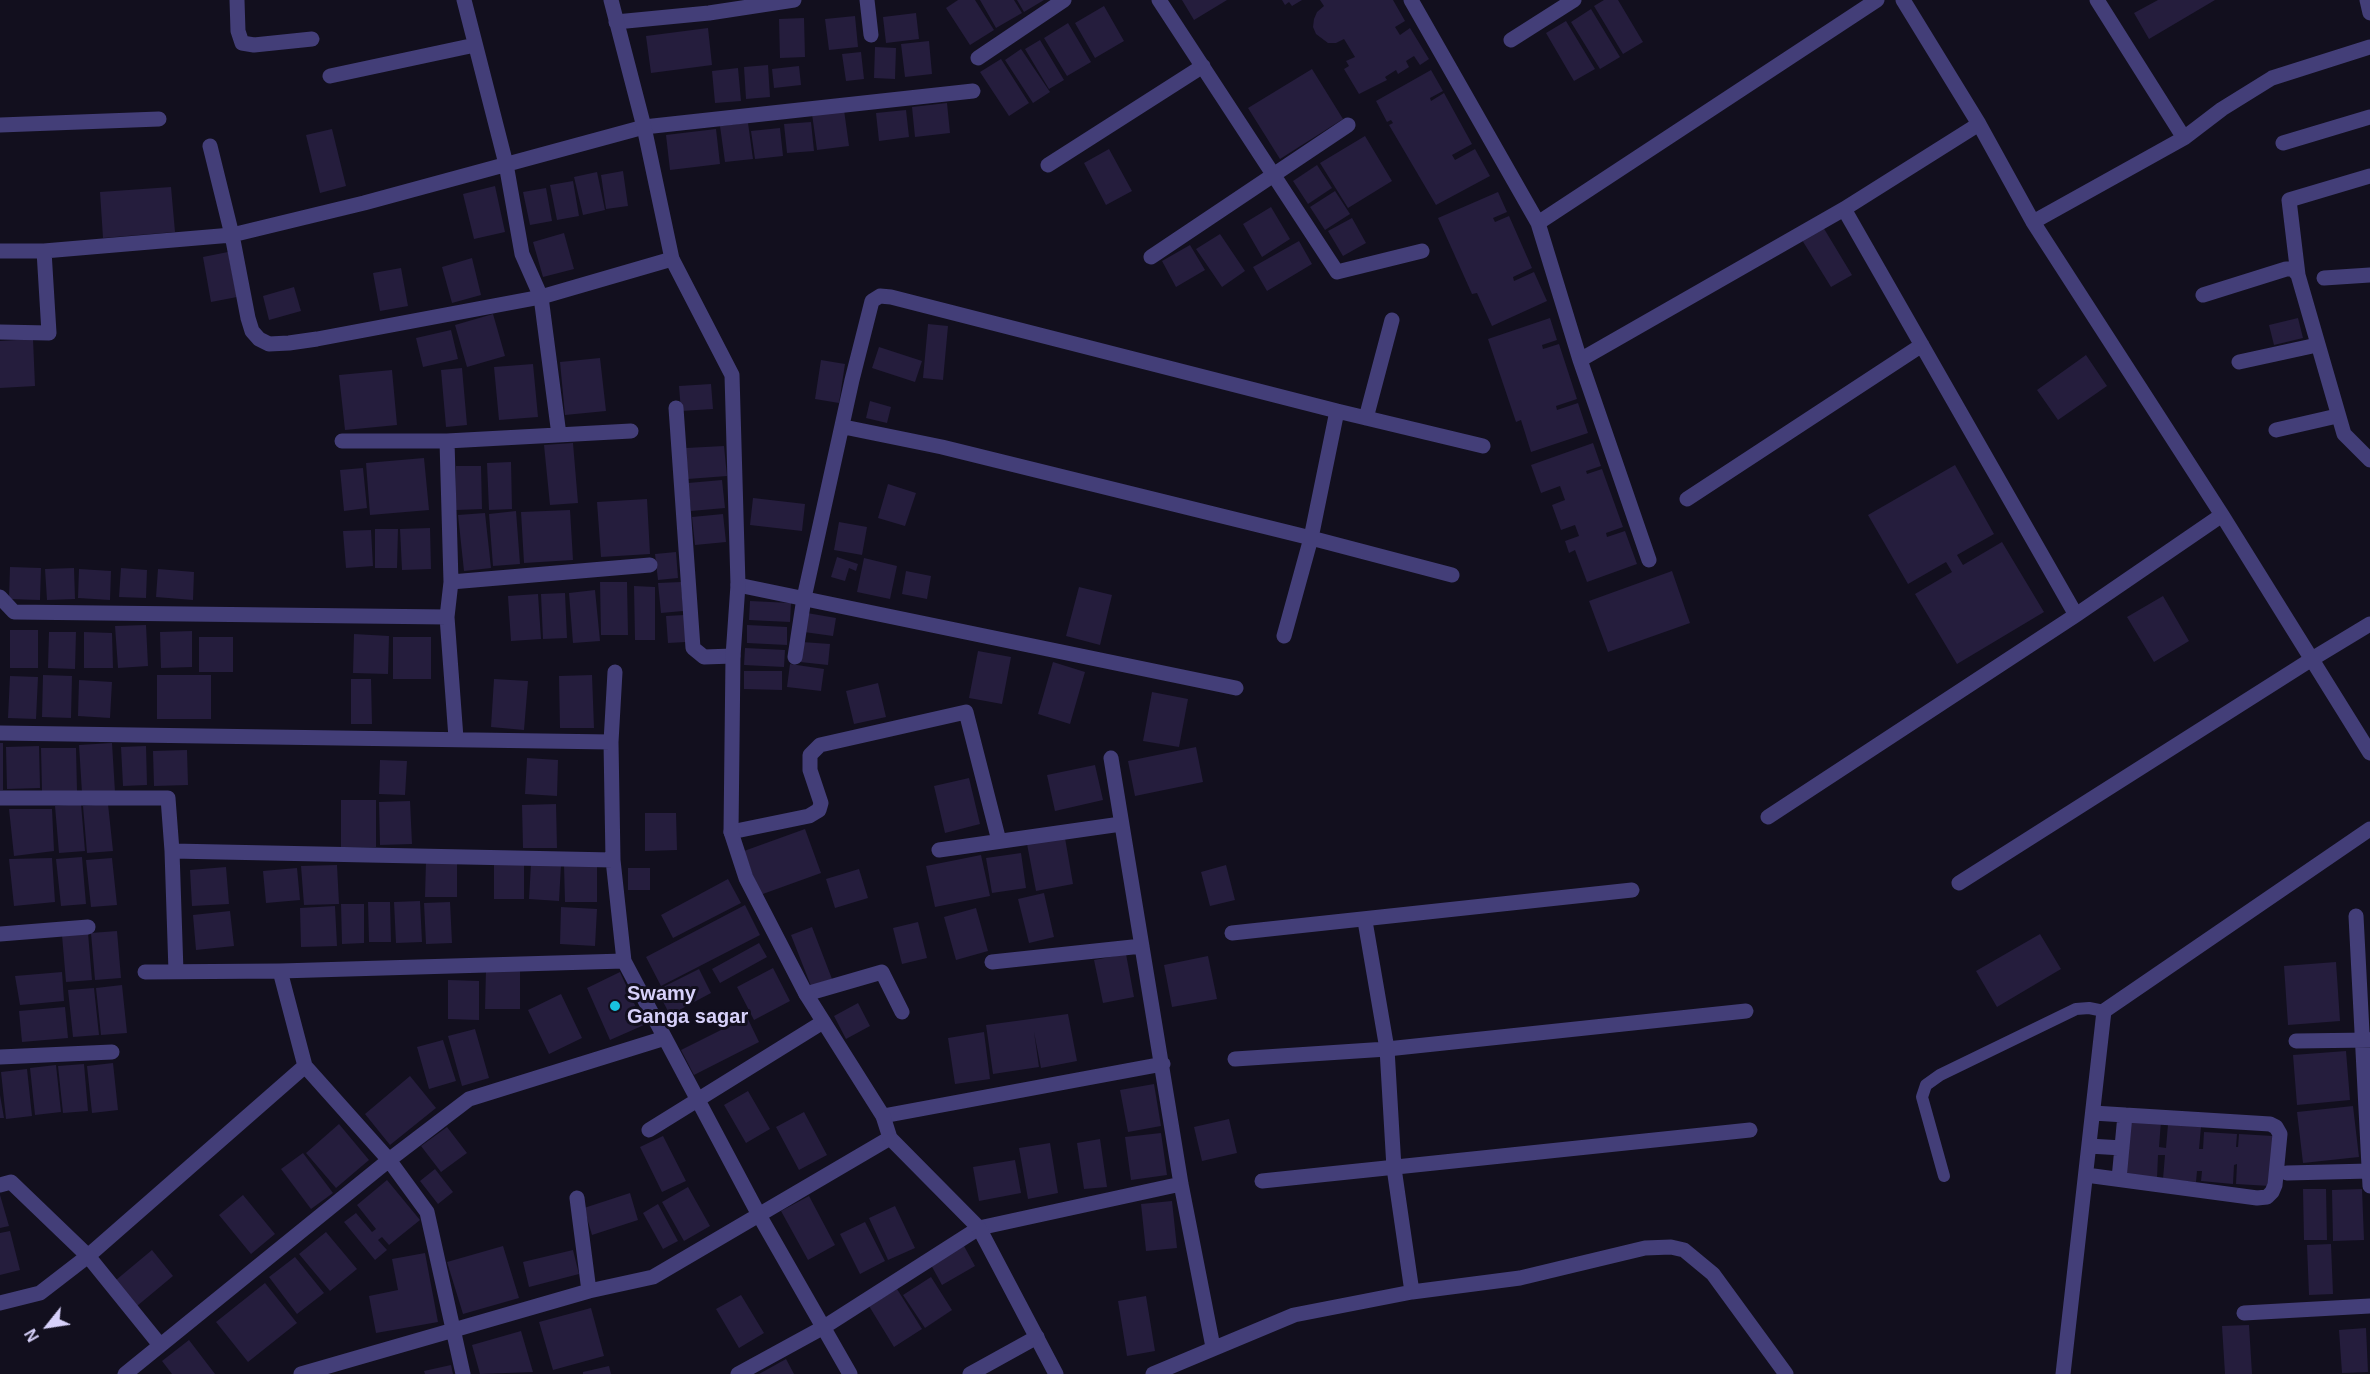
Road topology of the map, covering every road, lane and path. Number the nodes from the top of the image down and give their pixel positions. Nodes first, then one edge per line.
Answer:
1 (237, 0) edge
2 (464, 0) edge
3 (611, 0) edge
4 (794, 0) edge
5 (867, 0) edge
6 (1064, 0) edge
7 (1159, 0) edge
8 (1411, 0) edge
9 (1574, 0) edge
10 (1877, 0) edge
11 (1903, 0) edge
12 (2097, 0) edge
13 (2367, 0) edge
14 (2370, 13) edge
15 (616, 21) junction
16 (871, 35) dead end
17 (312, 39) dead end
18 (1511, 40) dead end
19 (475, 45) junction
20 (2370, 47) edge
21 (978, 58) dead end
22 (1203, 66) junction
23 (330, 76) dead end
24 (973, 91) dead end
25 (2370, 117) edge
26 (159, 119) dead end
27 (1979, 124) junction
28 (0, 125) edge
29 (1348, 125) dead end
30 (644, 127) junction
31 (2184, 138) junction
32 (2283, 143) dead end
33 (210, 146) dead end
34 (507, 164) junction
35 (1048, 165) dead end
36 (1272, 175) junction
37 (2370, 176) edge
38 (1844, 209) junction
39 (2033, 222) junction
40 (1538, 223) junction
41 (232, 235) junction
42 (0, 251) edge
43 (44, 251) junction
44 (1422, 251) dead end
45 (1151, 257) dead end
46 (672, 259) junction
47 (2298, 275) junction
48 (2370, 275) edge
49 (2324, 278) dead end
50 (2203, 295) dead end
51 (541, 297) junction
52 (1392, 321) dead end
53 (0, 332) edge
54 (1922, 345) junction
55 (2317, 345) junction
56 (1580, 360) junction
57 (2239, 362) dead end
58 (676, 408) dead end
59 (1337, 411) junction
60 (2337, 416) junction
61 (1366, 418) junction
62 (844, 427) junction
63 (2276, 430) dead end
64 (631, 431) dead end
65 (559, 435) junction
66 (342, 441) dead end
67 (447, 441) junction
68 (1483, 446) dead end
69 (2370, 460) edge
70 (1687, 499) dead end
71 (2222, 515) junction
72 (1311, 538) junction
73 (1649, 560) dead end
74 (650, 565) dead end
75 (1452, 575) dead end
76 (451, 582) junction
77 (738, 585) junction
78 (0, 597) edge
79 (804, 598) junction
80 (2076, 615) junction
81 (447, 617) junction
82 (2370, 624) edge
83 (1284, 636) dead end
84 (734, 656) junction
85 (795, 657) dead end
86 (2312, 659) junction
87 (615, 672) dead end
88 (1236, 688) dead end
89 (0, 734) edge
90 (456, 738) junction
91 (611, 742) junction
92 (2370, 753) edge
93 (1111, 758) dead end
94 (0, 798) edge
95 (1768, 817) dead end
96 (1121, 824) junction
97 (2370, 829) edge
98 (731, 832) junction
99 (999, 841) junction
100 (939, 850) dead end
101 (172, 851) junction
102 (613, 860) junction
103 (1959, 883) dead end
104 (1632, 890) dead end
105 (2355, 916) dead end
106 (1365, 921) junction
107 (87, 927) dead end
108 (1232, 933) dead end
109 (0, 934) edge
110 (1142, 946) junction
111 (624, 961) junction
112 (992, 962) dead end
113 (280, 971) junction
114 (145, 972) dead end
115 (176, 972) junction
116 (806, 994) junction
117 (1746, 1011) dead end
118 (2104, 1011) junction
119 (902, 1012) dead end
120 (823, 1022) junction
121 (665, 1038) junction
122 (2296, 1041) dead end
123 (2366, 1041) edge
124 (1387, 1049) junction
125 (112, 1052) dead end
126 (0, 1057) edge
127 (1235, 1059) dead end
128 (1163, 1064) junction
129 (305, 1066) junction
130 (698, 1099) junction
131 (2092, 1113) junction
132 (2125, 1115) junction
133 (883, 1116) junction
134 (650, 1130) dead end
135 (1750, 1130) dead end
136 (890, 1138) junction
137 (2089, 1146) junction
138 (2122, 1148) junction
139 (388, 1160) junction
140 (1394, 1168) junction
141 (2287, 1173) dead end
142 (2086, 1175) junction
143 (1944, 1176) dead end
144 (2370, 1176) edge
145 (2119, 1179) junction
146 (1262, 1181) dead end
147 (1181, 1184) junction
148 (0, 1185) edge
149 (577, 1198) dead end
150 (759, 1215) junction
151 (979, 1228) junction
152 (88, 1256) junction
153 (589, 1291) junction
154 (1412, 1292) junction
155 (0, 1303) edge
156 (2370, 1306) edge
157 (2244, 1313) dead end
158 (824, 1327) junction
159 (454, 1329) junction
160 (1037, 1337) junction
161 (160, 1345) junction
162 (1213, 1347) junction
163 (125, 1374) edge
164 (301, 1374) edge
165 (463, 1374) edge
166 (738, 1374) edge
167 (850, 1374) edge
168 (970, 1374) edge
169 (1056, 1374) edge
170 (1153, 1374) edge
171 (1786, 1374) edge
172 (2063, 1374) edge

1 - 17 street
2 - 19 street
3 - 15 street
4 - 15 street
5 - 16 street
6 - 21 street
7 - 22 street
8 - 40 street
9 - 18 street
10 - 40 street
11 - 27 street
12 - 31 street
13 - 14 street
15 - 30 street
19 - 23 street
19 - 34 street
20 - 31 street
22 - 35 street
22 - 36 street
24 - 30 street
25 - 32 street
26 - 28 street
27 - 38 street
27 - 39 street
29 - 36 street
30 - 34 street
30 - 46 street
31 - 39 street
33 - 41 street
34 - 41 street
34 - 51 street
36 - 44 street
36 - 45 street
37 - 47 street
38 - 54 street
38 - 56 street
39 - 71 street
40 - 56 street
41 - 43 street
41 - 51 street
42 - 43 street
43 - 53 street
46 - 51 street
46 - 77 street
47 - 50 street
47 - 55 street
48 - 49 street
51 - 65 street
52 - 61 street
54 - 70 street
54 - 80 street
55 - 57 street
55 - 60 street
56 - 73 street
58 - 84 street
59 - 61 street
59 - 62 street
59 - 72 street
60 - 63 street
60 - 69 street
61 - 68 street
62 - 72 street
62 - 79 street
64 - 65 street
65 - 67 street
66 - 67 street
67 - 76 street
71 - 80 street
71 - 86 street
72 - 75 street
72 - 83 street
74 - 76 street
76 - 81 street
77 - 79 street
77 - 84 street
78 - 81 street
79 - 85 street
79 - 88 street
80 - 95 street
81 - 90 street
82 - 86 street
84 - 98 street
86 - 92 street
86 - 103 street
87 - 91 street
89 - 90 street
90 - 91 street
91 - 102 street
93 - 96 street
94 - 101 street
96 - 99 street
96 - 110 street
97 - 118 street
98 - 99 street
98 - 116 street
99 - 100 street
101 - 102 street
101 - 115 street
102 - 111 street
104 - 106 street
105 - 123 street
106 - 108 street
106 - 124 street
107 - 109 street
110 - 112 street
110 - 128 street
111 - 113 street
111 - 121 street
113 - 115 street
113 - 129 street
114 - 115 street
116 - 119 street
116 - 120 street
117 - 124 street
118 - 131 street
118 - 143 lane
120 - 130 street
120 - 133 street
121 - 130 street
121 - 139 street
122 - 123 street
123 - 144 street
124 - 127 street
124 - 140 street
125 - 126 street
128 - 133 street
128 - 147 street
129 - 139 street
129 - 152 street
130 - 134 street
130 - 150 street
131 - 132 street
131 - 137 street
132 - 138 street
132 - 145 street
133 - 136 street
135 - 140 street
136 - 150 street
136 - 151 street
137 - 138 street
137 - 142 street
138 - 145 street
139 - 159 street
139 - 161 street
140 - 146 street
140 - 154 street
141 - 144 street
142 - 145 street
142 - 172 street
147 - 151 street
147 - 162 street
148 - 152 street
149 - 153 street
150 - 153 street
150 - 158 street
151 - 158 street
151 - 160 street
152 - 155 street
152 - 161 street
153 - 159 street
154 - 162 street
154 - 171 street
156 - 157 street
158 - 166 street
158 - 167 street
159 - 164 street
159 - 165 street
160 - 168 street
160 - 169 street
161 - 163 street
162 - 170 street

